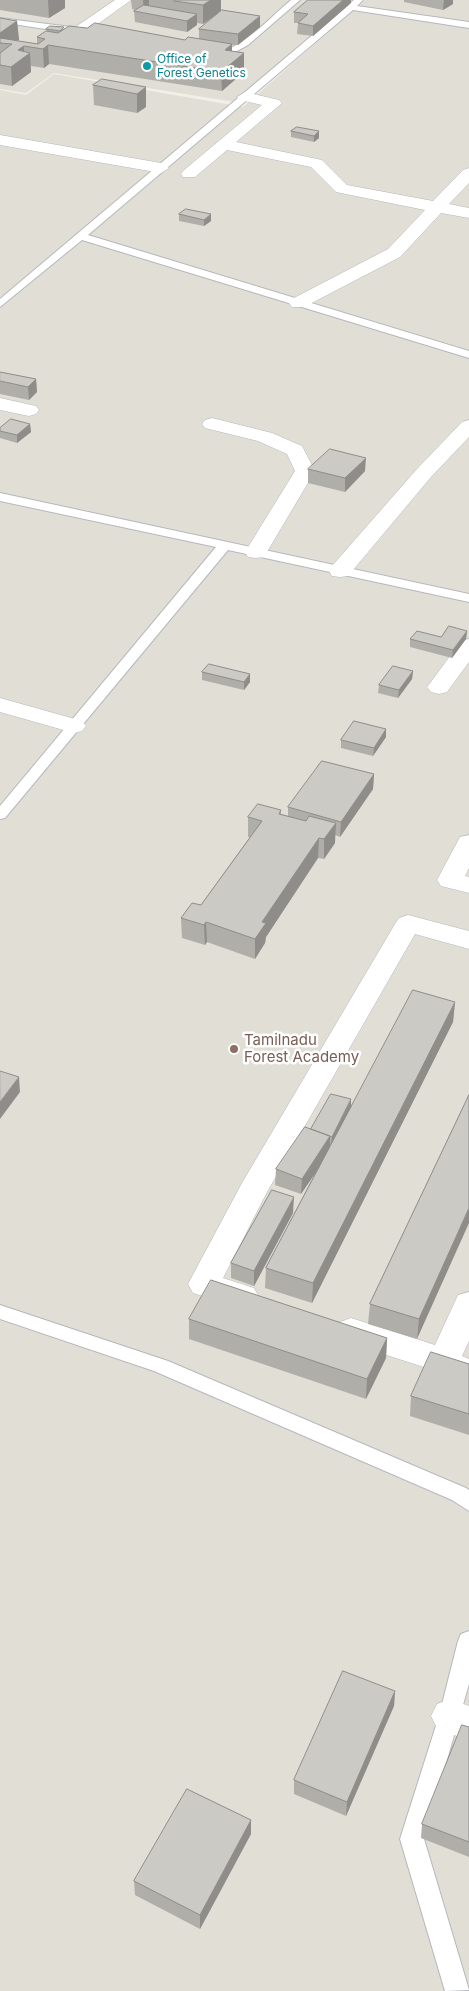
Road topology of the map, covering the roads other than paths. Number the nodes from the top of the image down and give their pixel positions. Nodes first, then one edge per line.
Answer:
1 (124, 0) edge
2 (296, 0) edge
3 (359, 0) edge
4 (351, 7) junction
5 (0, 20) edge
6 (469, 24) edge
7 (79, 31) junction
8 (97, 34) edge
9 (200, 49) edge
10 (245, 97) junction
11 (0, 140) edge
12 (224, 145) junction
13 (161, 168) junction
14 (469, 173) edge
15 (189, 174) dead end
16 (438, 207) junction
17 (469, 213) edge
18 (81, 236) junction
19 (298, 303) junction
20 (0, 304) edge
21 (469, 355) edge
22 (0, 404) edge
23 (29, 410) dead end
24 (212, 424) dead end
25 (469, 426) edge
26 (0, 497) edge
27 (224, 546) junction
28 (256, 552) junction
29 (340, 570) junction
30 (469, 598) edge
31 (469, 646) edge
32 (439, 688) dead end
33 (0, 705) edge
34 (74, 726) junction
35 (0, 815) edge
36 (469, 843) edge
37 (469, 885) edge
38 (469, 940) edge
39 (469, 1304) edge
40 (268, 1305) edge
41 (0, 1312) edge
42 (324, 1322) edge
43 (457, 1366) edge
44 (469, 1502) edge
45 (469, 1641) edge
46 (459, 1720) edge
47 (457, 1991) edge

1 - 7 street
2 - 9 lane
3 - 4 lane
4 - 6 lane
4 - 10 lane
5 - 7 lane
7 - 8 lane
10 - 12 street
10 - 13 lane
11 - 13 street
12 - 15 street
12 - 16 street
13 - 18 lane
14 - 16 street
16 - 17 street
16 - 19 street
18 - 19 lane
18 - 20 lane
19 - 21 lane
22 - 23 street
24 - 28 street
25 - 29 street
26 - 27 lane
27 - 28 lane
27 - 34 lane
28 - 29 lane
29 - 30 lane
31 - 32 street
33 - 34 street
34 - 35 lane
36 - 37 street
38 - 40 street
39 - 43 street
41 - 44 lane
42 - 43 street
45 - 46 lane
46 - 47 lane

